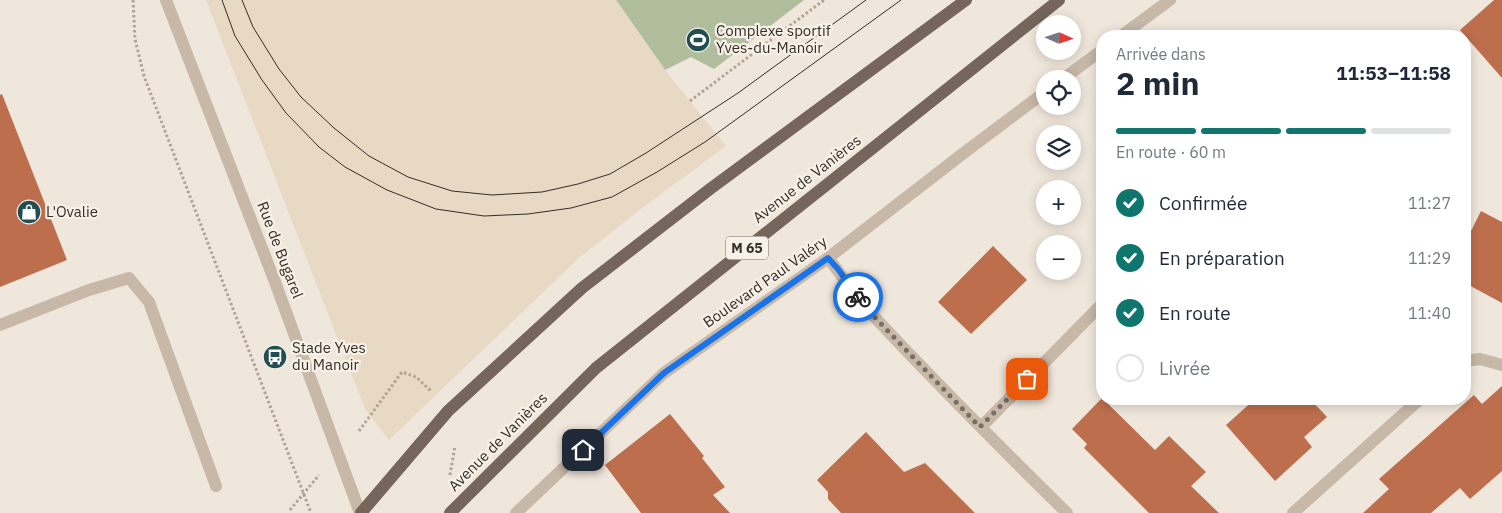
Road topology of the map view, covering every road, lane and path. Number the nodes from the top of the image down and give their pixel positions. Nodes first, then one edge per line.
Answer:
1 (133, 0) edge
2 (166, 0) edge
3 (824, 0) edge
4 (966, 0) edge
5 (1059, 0) edge
6 (1170, 0) edge
7 (1129, 30) edge
8 (1096, 54) edge
9 (1075, 70) edge
10 (1036, 99) edge
11 (690, 102) dead end
12 (828, 258) junction
13 (1096, 310) edge
14 (0, 325) edge
15 (1471, 360) edge
16 (1502, 365) edge
17 (436, 395) dead end
18 (1413, 405) edge
19 (980, 427) junction
20 (357, 434) dead end
21 (456, 442) dead end
22 (322, 470) dead end
23 (449, 477) dead end
24 (216, 486) dead end
25 (304, 492) junction
26 (290, 510) dead end
27 (311, 513) edge
28 (361, 513) edge
29 (450, 513) edge
30 (516, 513) edge
31 (1067, 513) edge
32 (1293, 513) edge

1 - 25 path
2 - 28 street, Rue de Bugarel
3 - 11 path
4 - 28 main road
5 - 29 main road, Avenue de Vanières / M 65
6 - 7 street
8 - 9 street
10 - 12 street, Boulevard Paul Valéry
12 - 19 street
12 - 30 street, Boulevard Paul Valéry
13 - 19 street
14 - 24 street
15 - 16 street
17 - 20 path
18 - 32 street
19 - 31 street
21 - 23 path
22 - 25 path
25 - 26 path
25 - 27 path

